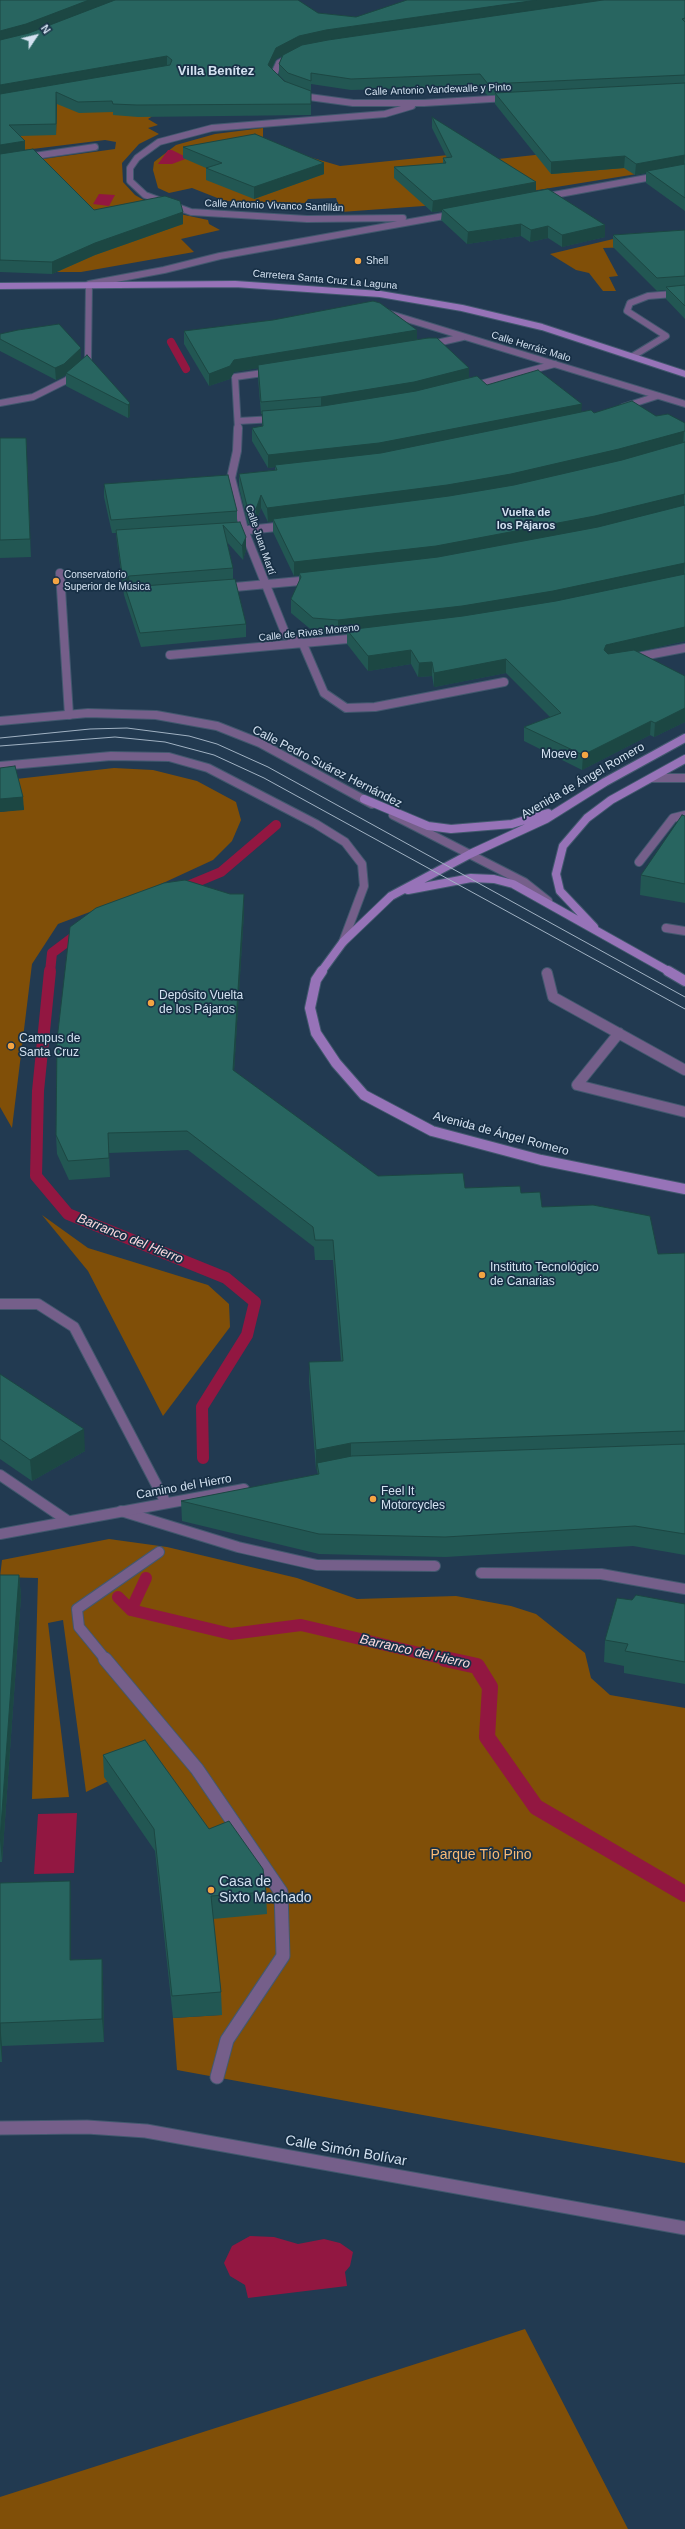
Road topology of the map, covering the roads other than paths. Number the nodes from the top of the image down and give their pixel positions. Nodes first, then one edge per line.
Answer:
1 (300, 52) edge
2 (511, 98) edge
3 (424, 103) junction
4 (95, 147) dead end
5 (0, 161) edge
6 (685, 171) edge
7 (537, 198) edge
8 (459, 213) edge
9 (436, 217) junction
10 (89, 284) junction
11 (0, 286) edge
12 (685, 293) edge
13 (379, 311) edge
14 (463, 337) junction
15 (422, 346) edge
16 (633, 356) junction
17 (555, 364) junction
18 (280, 370) edge
19 (685, 374) edge
20 (463, 388) edge
21 (657, 396) junction
22 (0, 403) edge
23 (685, 404) edge
24 (613, 411) edge
25 (283, 419) edge
26 (238, 421) junction
27 (295, 524) edge
28 (244, 530) junction
29 (228, 531) edge
30 (60, 573) dead end
31 (318, 579) edge
32 (266, 585) junction
33 (218, 589) edge
34 (366, 637) edge
35 (303, 644) junction
36 (685, 648) edge
37 (170, 655) dead end
38 (624, 660) edge
39 (504, 682) dead end
40 (69, 715) junction
41 (0, 721) edge
42 (685, 738) edge
43 (685, 760) edge
44 (0, 766) edge
45 (653, 778) junction
46 (685, 778) edge
47 (364, 799) junction
48 (560, 810) junction
49 (685, 815) edge
50 (470, 854) junction
51 (639, 862) dead end
52 (391, 896) junction
53 (555, 907) junction
54 (666, 928) dead end
55 (685, 931) edge
56 (602, 935) junction
57 (343, 942) junction
58 (548, 973) dead end
59 (685, 981) edge
60 (619, 1033) junction
61 (685, 1070) edge
62 (685, 1112) edge
63 (685, 1189) edge
64 (0, 1304) edge
65 (0, 1475) edge
66 (258, 1487) edge
67 (166, 1503) junction
68 (121, 1511) junction
69 (68, 1521) junction
70 (0, 1534) edge
71 (159, 1552) dead end
72 (435, 1566) dead end
73 (481, 1573) dead end
74 (685, 1589) edge
75 (217, 2078) dead end
76 (0, 2128) edge
77 (685, 2228) edge

1 - 3 street, Calle Antonio Vandewalle y Pinto
2 - 3 street, Calle Antonio Vandewalle y Pinto
3 - 9 street, Calle Antonio Vivanco Santillán
4 - 5 street
6 - 7 street
8 - 9 street
9 - 10 street
10 - 11 main road, Carretera Santa Cruz La Laguna
10 - 16 main road, Carretera Santa Cruz La Laguna
10 - 22 street
12 - 16 street
13 - 14 street, Calle Herráiz Malo
14 - 15 street
14 - 17 street, Calle Herráiz Malo
16 - 19 main road, Carretera Santa Cruz La Laguna
17 - 20 street
17 - 21 street, Calle Herráiz Malo
18 - 26 street, Calle Juan Martí
21 - 23 street, Calle Herráiz Malo
21 - 24 street
25 - 26 street
26 - 28 street, Calle Juan Martí
27 - 28 street
28 - 29 street
28 - 32 street, Calle Juan Martí
30 - 40 street
31 - 32 street
32 - 33 street
32 - 35 street, Calle Juan Martí
34 - 35 street, Calle de Rivas Moreno
35 - 37 street, Calle de Rivas Moreno
35 - 39 street
36 - 38 street
40 - 41 street, Calle Pedro Suárez Hernández
40 - 47 street, Calle Pedro Suárez Hernández
42 - 48 main road, Avenida de Ángel Romero
43 - 45 main road
44 - 57 street
45 - 46 street
45 - 56 main road
47 - 48 main road
47 - 50 street, Calle Pedro Suárez Hernández
48 - 50 main road, Avenida de Ángel Romero
49 - 51 street
50 - 52 main road, Avenida de Ángel Romero
50 - 53 street
52 - 53 main road
52 - 57 main road, Avenida de Ángel Romero
53 - 56 main road
54 - 55 street
56 - 59 main road
57 - 63 main road, Avenida de Ángel Romero
58 - 60 street
60 - 61 street
60 - 62 street
64 - 67 street
65 - 69 street
66 - 67 street, Camino del Hierro
67 - 68 street, Camino del Hierro
68 - 69 street, Camino del Hierro
68 - 72 street
69 - 70 street, Camino del Hierro
71 - 75 street
73 - 74 street
76 - 77 street, Calle Simón Bolívar

